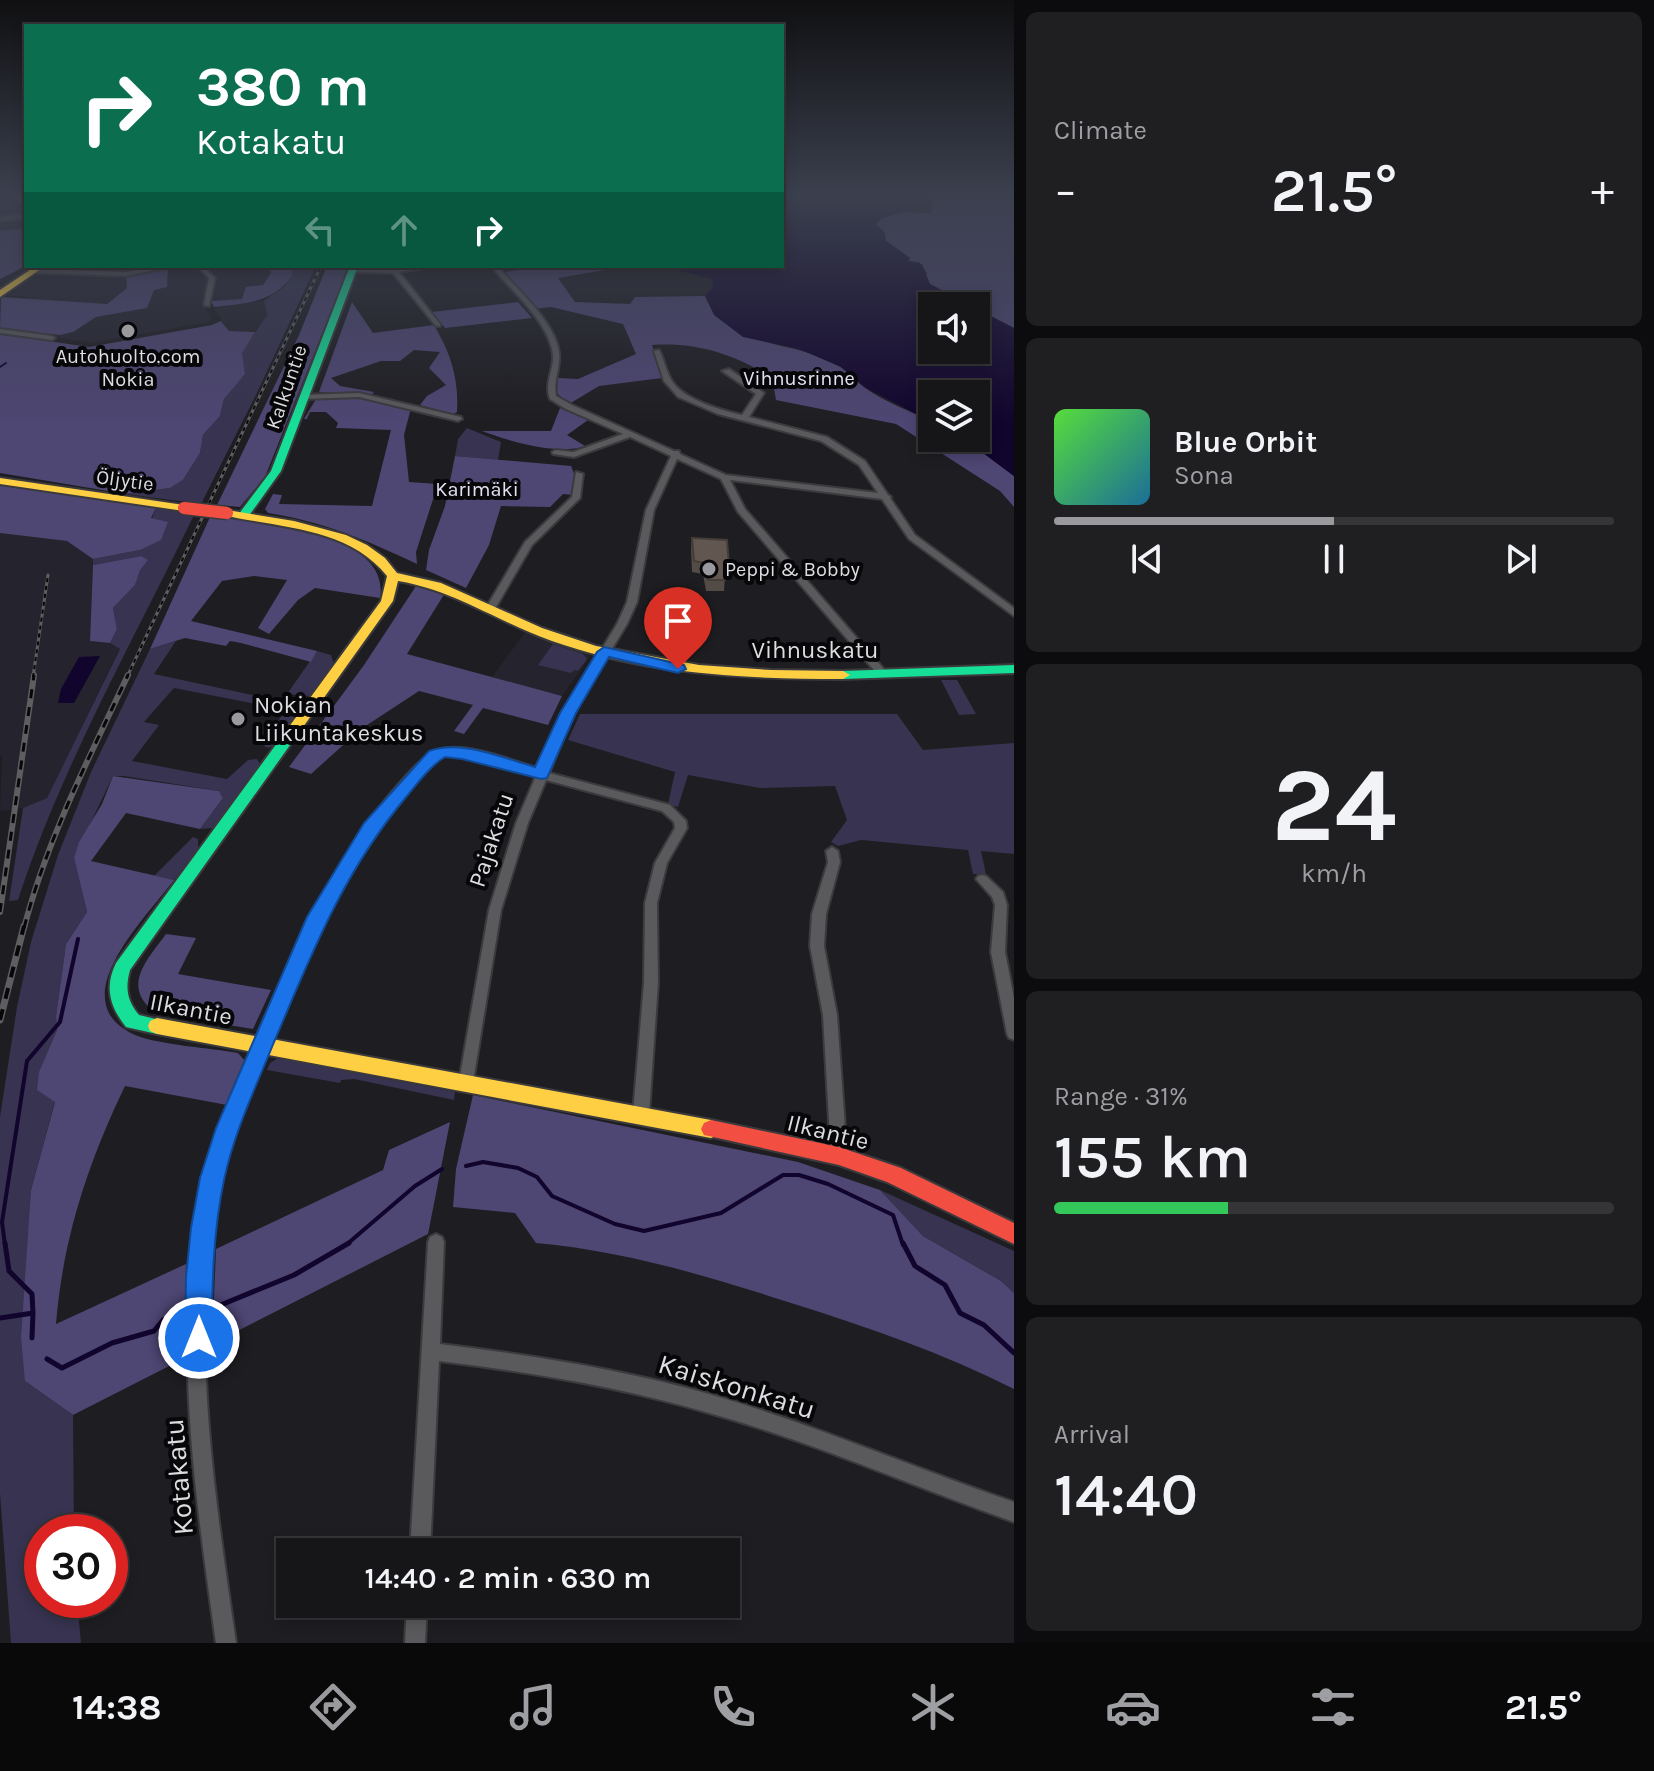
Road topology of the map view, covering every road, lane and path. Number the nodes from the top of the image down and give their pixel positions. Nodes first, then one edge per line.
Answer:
1 (34, 271) edge
2 (77, 271) edge
3 (145, 271) edge
4 (205, 271) edge
5 (352, 271) edge
6 (390, 271) edge
7 (395, 271) joint
8 (498, 271) edge
9 (0, 294) edge
10 (207, 305) dead end
11 (438, 325) dead end
12 (0, 331) edge
13 (52, 338) dead end
14 (657, 351) dead end
15 (726, 371) dead end
16 (304, 397) junction
17 (744, 418) junction
18 (458, 419) dead end
19 (632, 434) junction
20 (556, 452) dead end
21 (676, 453) junction
22 (579, 474) dead end
23 (724, 477) junction
24 (0, 481) edge
25 (887, 497) junction
26 (244, 515) junction
27 (393, 576) junction
28 (488, 608) junction
29 (1014, 613) edge
30 (604, 652) junction
31 (1014, 669) edge
32 (883, 674) junction
33 (541, 774) junction
34 (832, 851) dead end
35 (982, 879) dead end
36 (1014, 1034) edge
37 (260, 1046) junction
38 (466, 1082) junction
39 (641, 1114) junction
40 (839, 1156) junction
41 (1014, 1234) edge
42 (436, 1242) dead end
43 (433, 1352) junction
44 (1014, 1512) edge
45 (421, 1538) edge
46 (416, 1618) edge
47 (226, 1643) edge
48 (415, 1643) edge

1 - 9 main road
2 - 3 street
4 - 10 street
5 - 16 main road, Kalkuntie
6 - 7 street
7 - 11 street
8 - 19 street
12 - 13 street
14 - 17 street
15 - 17 street
16 - 18 street
16 - 26 main road, Kalkuntie
17 - 25 street
19 - 20 street
19 - 21 street
21 - 23 street
21 - 30 street, Pajakatu
22 - 28 street
23 - 25 street
23 - 32 street
24 - 26 main road, Öljytie, bridge
25 - 29 street
26 - 27 main road
27 - 28 main road, Vihnuskatu
27 - 37 main road, Ilkantie
28 - 30 main road, Vihnuskatu
30 - 32 main road, Vihnuskatu
30 - 33 street, Pajakatu
31 - 32 main road, Vihnuskatu
33 - 37 street, Kotakatu
33 - 38 street, Pajakatu
33 - 39 street, Kotakatu
34 - 40 street
35 - 36 street
37 - 38 main road, Ilkantie
37 - 47 street, Kotakatu
38 - 39 main road, Ilkantie
39 - 40 main road, Ilkantie
40 - 41 main road, Ilkantie
42 - 43 street
43 - 44 street, Kaiskonkatu
43 - 45 street
46 - 48 street

